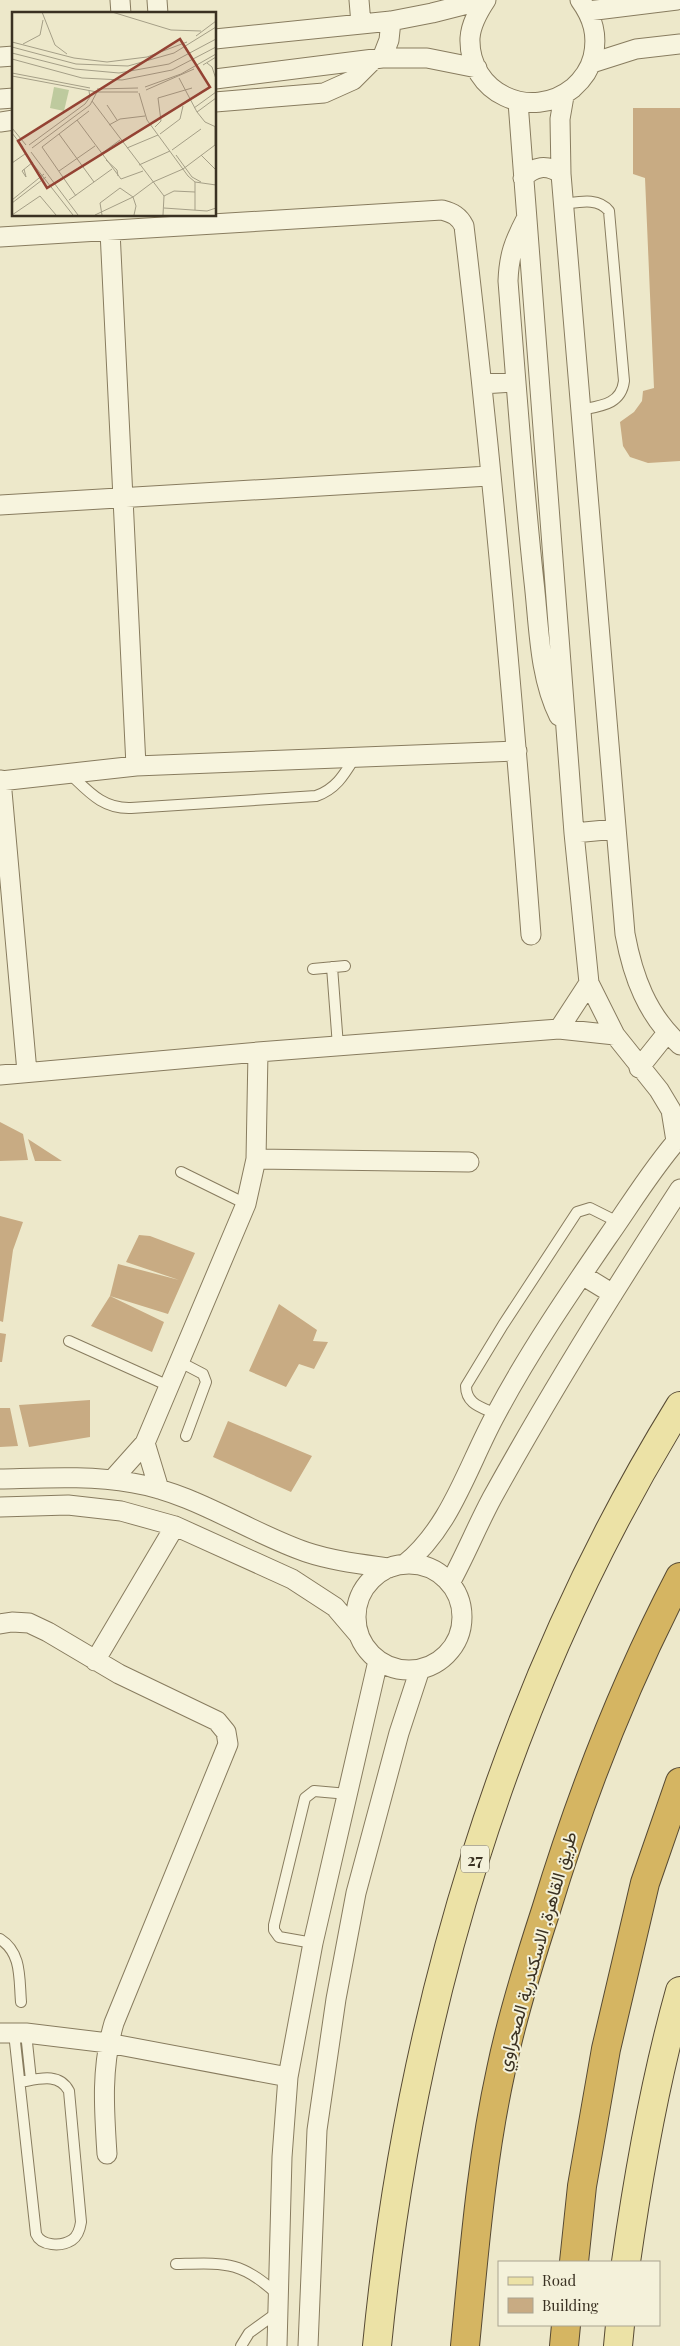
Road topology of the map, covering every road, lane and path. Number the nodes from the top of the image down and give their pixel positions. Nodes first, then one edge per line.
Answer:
1 (359, 0) edge
2 (484, 0) edge
3 (677, 0) edge
4 (584, 5) edge
5 (391, 21) junction
6 (361, 24) junction
7 (216, 39) edge
8 (680, 44) edge
9 (378, 59) junction
10 (592, 63) junction
11 (477, 68) junction
12 (216, 80) edge
13 (564, 96) junction
14 (216, 102) edge
15 (518, 102) junction
16 (561, 174) junction
17 (523, 178) junction
18 (563, 204) junction
19 (526, 218) junction
20 (110, 231) junction
21 (0, 236) edge
22 (516, 382) junction
23 (482, 384) junction
24 (580, 410) junction
25 (489, 476) junction
26 (123, 498) junction
27 (0, 505) edge
28 (530, 552) junction
29 (498, 554) junction
30 (567, 731) junction
31 (517, 751) junction
32 (355, 758) junction
33 (136, 766) junction
34 (69, 773) junction
35 (0, 780) edge
36 (2, 821) edge
37 (616, 829) junction
38 (574, 833) junction
39 (531, 935) dead end
40 (345, 966) dead end
41 (332, 967) junction
42 (313, 969) dead end
43 (589, 983) junction
44 (558, 1029) junction
45 (615, 1035) junction
46 (673, 1039) edge
47 (338, 1046) junction
48 (258, 1052) junction
49 (640, 1068) junction
50 (27, 1072) junction
51 (0, 1075) edge
52 (678, 1139) edge
53 (256, 1159) junction
54 (469, 1162) dead end
55 (181, 1172) dead end
56 (680, 1189) edge
57 (246, 1204) junction
58 (618, 1222) junction
59 (582, 1275) junction
60 (613, 1294) junction
61 (69, 1341) dead end
62 (180, 1362) junction
63 (169, 1386) junction
64 (680, 1406) edge
65 (496, 1414) junction
66 (186, 1436) dead end
67 (145, 1442) junction
68 (0, 1479) edge
69 (112, 1480) junction
70 (159, 1489) junction
71 (0, 1507) edge
72 (175, 1526) junction
73 (282, 1542) junction
74 (397, 1566) junction
75 (271, 1570) junction
76 (680, 1577) edge
77 (450, 1584) junction
78 (0, 1624) edge
79 (358, 1634) junction
80 (95, 1661) junction
81 (378, 1661) junction
82 (420, 1669) junction
83 (680, 1782) edge
84 (348, 1794) junction
85 (0, 1939) edge
86 (313, 1943) junction
87 (680, 1991) edge
88 (21, 2002) dead end
89 (13, 2033) edge
90 (108, 2043) junction
91 (288, 2076) junction
92 (31, 2080) junction
93 (20, 2082) junction
94 (106, 2154) dead end
95 (574, 2261) edge
96 (626, 2261) edge
97 (176, 2264) dead end
98 (279, 2304) junction
99 (566, 2326) edge
100 (620, 2326) edge
101 (241, 2346) edge
102 (277, 2346) edge
103 (308, 2346) edge
104 (377, 2346) edge
105 (465, 2346) edge
106 (564, 2346) edge
107 (618, 2346) edge

1 - 6 street
2 - 5 street
2 - 11 street
3 - 4 street
4 - 10 street
5 - 6 street
5 - 9 street
6 - 7 street
8 - 10 street
9 - 11 street
9 - 12 street
9 - 14 street
10 - 13 street
11 - 15 street
13 - 15 street
13 - 16 street
15 - 17 street
16 - 17 street
16 - 18 street
17 - 19 street
18 - 24 street
18 - 24 lane
19 - 22 street
19 - 30 street
20 - 21 street
20 - 23 street
20 - 26 street
22 - 23 street
22 - 28 street
23 - 25 street
24 - 37 street
25 - 26 street
25 - 29 street
26 - 27 street
26 - 33 street
28 - 29 street
28 - 30 street
29 - 31 street
30 - 38 street
31 - 32 street
31 - 39 street
32 - 33 street
32 - 34 lane
33 - 34 street
34 - 35 street
35 - 36 street
36 - 50 street
37 - 38 street
37 - 46 street
38 - 43 street
40 - 41 lane
41 - 42 lane
41 - 47 lane
43 - 44 street
43 - 45 street
44 - 45 street
44 - 47 street
45 - 49 street
46 - 49 street
47 - 48 street
48 - 50 street
48 - 53 street
49 - 52 street
50 - 51 street
52 - 58 street
53 - 54 street
53 - 57 street
55 - 57 lane
56 - 60 street
57 - 62 street
58 - 59 street
58 - 65 lane
59 - 60 street
59 - 65 street
60 - 77 street
61 - 63 lane
62 - 63 street
62 - 66 lane
63 - 67 street
64 - 104 main road, 27
65 - 74 street
67 - 69 street
67 - 70 street
68 - 69 street
69 - 70 street
70 - 73 street
71 - 72 street
72 - 75 street
72 - 80 street
73 - 74 street
73 - 75 street
74 - 77 street
74 - 79 street
75 - 79 street
76 - 105 highway, طريق القاهرة, الاسكندرية الصحراوي
77 - 82 street
78 - 80 street
79 - 81 street
80 - 90 street
81 - 82 street
81 - 84 street
82 - 103 street
83 - 95 highway
84 - 86 street
84 - 86 lane
85 - 88 lane
86 - 91 street
87 - 96 main road
89 - 90 street
89 - 92 lane
89 - 93 lane
90 - 91 street
90 - 94 street
91 - 98 street
92 - 93 lane
92 - 93 lane
97 - 98 lane
98 - 101 lane
98 - 102 street
99 - 106 highway
100 - 107 main road

